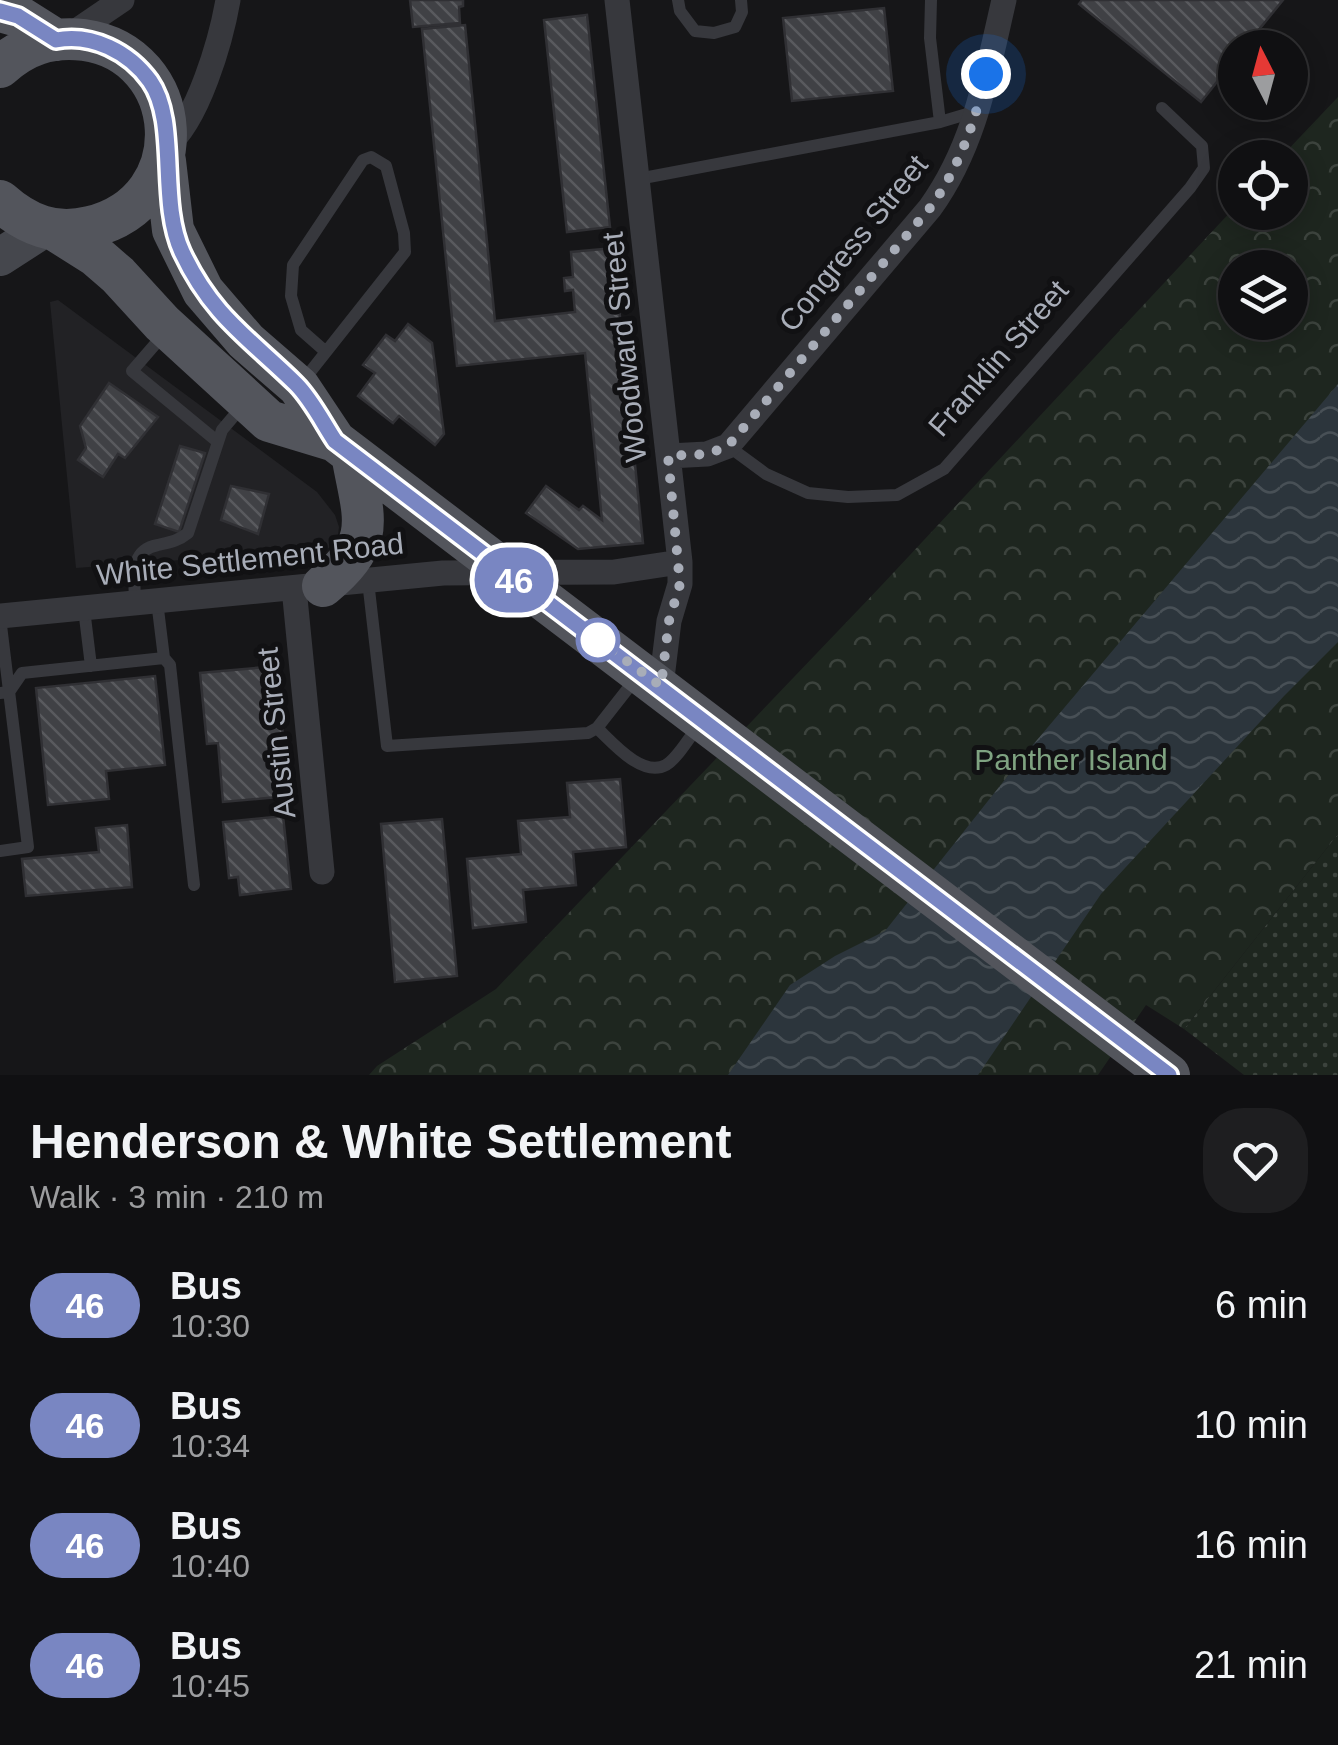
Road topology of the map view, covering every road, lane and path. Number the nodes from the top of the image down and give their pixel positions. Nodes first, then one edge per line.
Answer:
1 (122, 0) edge
2 (228, 0) edge
3 (617, 0) edge
4 (678, 0) edge
5 (741, 0) edge
6 (931, 0) edge
7 (1004, 0) edge
8 (0, 11) edge
9 (61, 39) junction
10 (0, 67) edge
11 (1162, 108) dead end
12 (978, 112) junction
13 (940, 122) junction
14 (166, 153) junction
15 (638, 179) junction
16 (0, 201) edge
17 (52, 230) junction
18 (0, 257) edge
19 (168, 328) junction
20 (326, 352) junction
21 (299, 387) junction
22 (245, 402) junction
23 (218, 442) junction
24 (728, 446) junction
25 (343, 448) junction
26 (668, 456) junction
27 (680, 562) junction
28 (508, 574) junction
29 (368, 581) junction
30 (309, 587) junction
31 (146, 602) junction
32 (84, 608) junction
33 (0, 617) edge
34 (164, 658) junction
35 (91, 666) junction
36 (651, 679) junction
37 (5, 692) edge
38 (704, 720) junction
39 (597, 728) junction
40 (0, 850) edge
41 (322, 872) dead end
42 (194, 885) dead end
43 (1169, 1075) edge

1 - 9 street
2 - 14 street
3 - 15 street, Woodward Street
4 - 5 lane
6 - 13 lane
7 - 12 street, Congress Street
8 - 9 main road
9 - 10 main road
9 - 14 main road
11 - 24 lane, Franklin Street
12 - 13 lane
12 - 24 street, Congress Street
13 - 15 lane
14 - 17 main road
14 - 21 main road
15 - 26 street, Woodward Street
16 - 17 main road
17 - 18 main road
17 - 19 main road
19 - 22 main road
19 - 23 lane
20 - 20 lane
20 - 21 lane
21 - 25 main road
22 - 23 lane
22 - 25 main road
23 - 31 lane
24 - 26 street
25 - 28 main road
25 - 30 main road
26 - 27 street, Woodward Street
27 - 28 street
27 - 36 street, Woodward Street
28 - 29 street, White Settlement Road
28 - 36 main road
29 - 30 street, White Settlement Road
29 - 39 lane
30 - 31 street, White Settlement Road
30 - 41 street, Austin Street
31 - 32 street, White Settlement Road
31 - 34 lane
32 - 33 street, White Settlement Road
32 - 35 lane
33 - 37 lane
34 - 35 lane
34 - 42 lane
35 - 37 lane
36 - 38 main road
36 - 39 lane
37 - 40 lane
38 - 39 lane
38 - 43 main road

